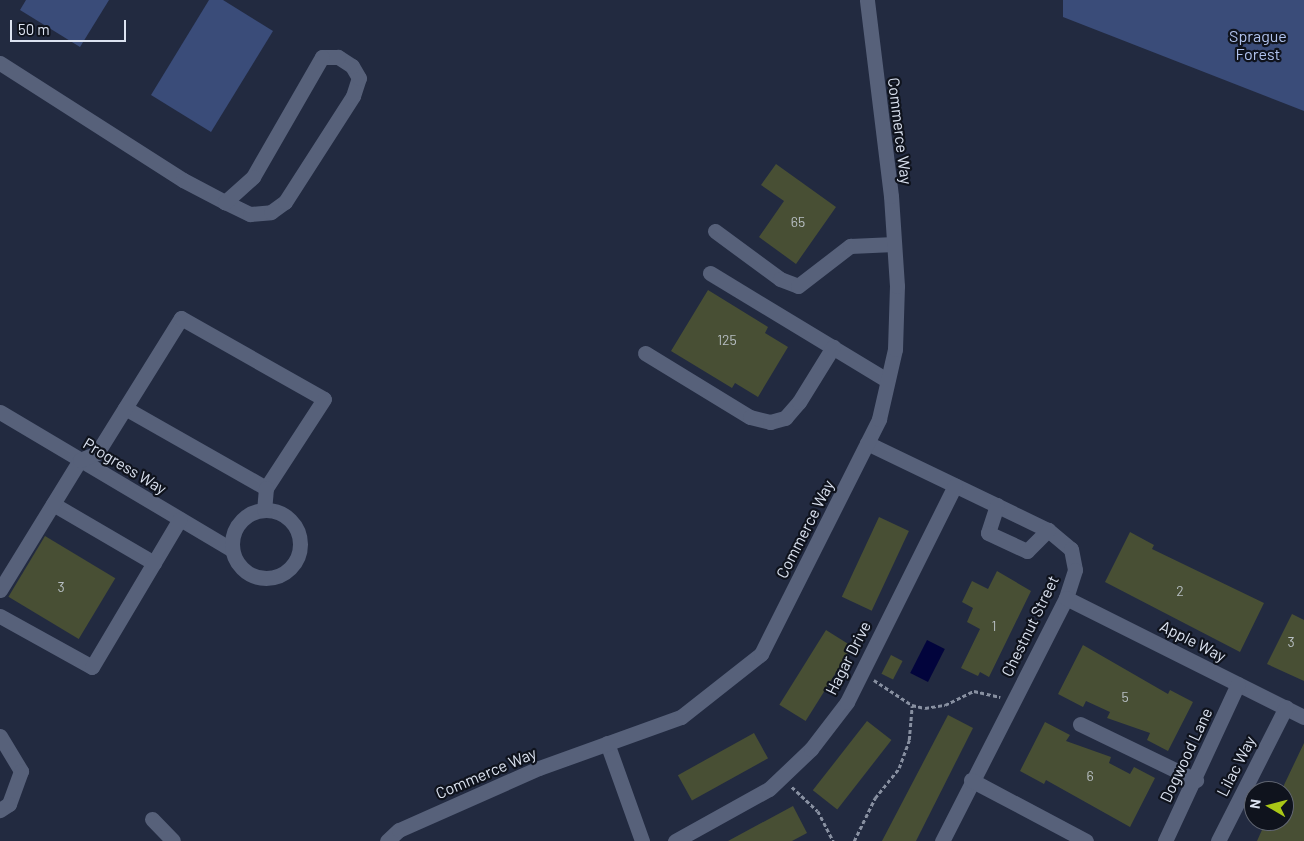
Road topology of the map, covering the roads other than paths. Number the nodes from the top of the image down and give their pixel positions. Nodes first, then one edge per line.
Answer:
1 (867, 0) edge
2 (0, 62) edge
3 (225, 202) junction
4 (715, 231) dead end
5 (894, 244) junction
6 (710, 272) dead end
7 (833, 347) junction
8 (645, 353) dead end
9 (888, 380) junction
10 (125, 408) junction
11 (0, 412) edge
12 (867, 443) junction
13 (80, 460) junction
14 (956, 485) junction
15 (266, 488) junction
16 (53, 504) junction
17 (997, 505) junction
18 (264, 510) junction
19 (180, 519) junction
20 (1048, 530) junction
21 (232, 550) junction
22 (154, 563) junction
23 (0, 590) edge
24 (1066, 598) junction
25 (0, 616) edge
26 (1238, 684) junction
27 (1286, 707) junction
28 (1304, 717) edge
29 (1080, 724) dead end
30 (0, 736) edge
31 (607, 743) junction
32 (971, 780) junction
33 (1196, 780) junction
34 (0, 810) edge
35 (152, 819) dead end
36 (1076, 839) edge
37 (173, 841) edge
38 (387, 841) edge
39 (642, 841) edge
40 (676, 841) edge
41 (942, 841) edge
42 (1165, 841) edge
43 (1218, 841) edge

1 - 5 street, Commerce Way
2 - 3 street
3 - 3 street
4 - 5 street
5 - 9 street, Commerce Way
6 - 7 street
7 - 8 street
7 - 9 street
9 - 12 street, Commerce Way
10 - 13 street
10 - 15 street
10 - 15 street
11 - 13 street, Progress Way
12 - 14 street, Chestnut Street
12 - 31 street, Commerce Way
13 - 16 street
13 - 19 street, Progress Way
14 - 17 street, Chestnut Street
14 - 40 street, Hagar Drive
15 - 18 street
16 - 22 street
16 - 23 street
17 - 20 street, Chestnut Street
17 - 20 street
18 - 21 street
18 - 21 street, Progress Way
19 - 21 street, Progress Way
19 - 22 street
20 - 24 street, Chestnut Street
22 - 25 street
24 - 26 street, Apple Way
24 - 32 street, Chestnut Street
26 - 27 street, Apple Way
26 - 33 street, Dogwood Lane
27 - 28 street, Apple Way
27 - 43 street, Lilac Way
29 - 33 street
30 - 34 street
31 - 38 street, Commerce Way
31 - 39 street
32 - 36 street
32 - 41 street, Chestnut Street
33 - 42 street, Dogwood Lane
35 - 37 street

